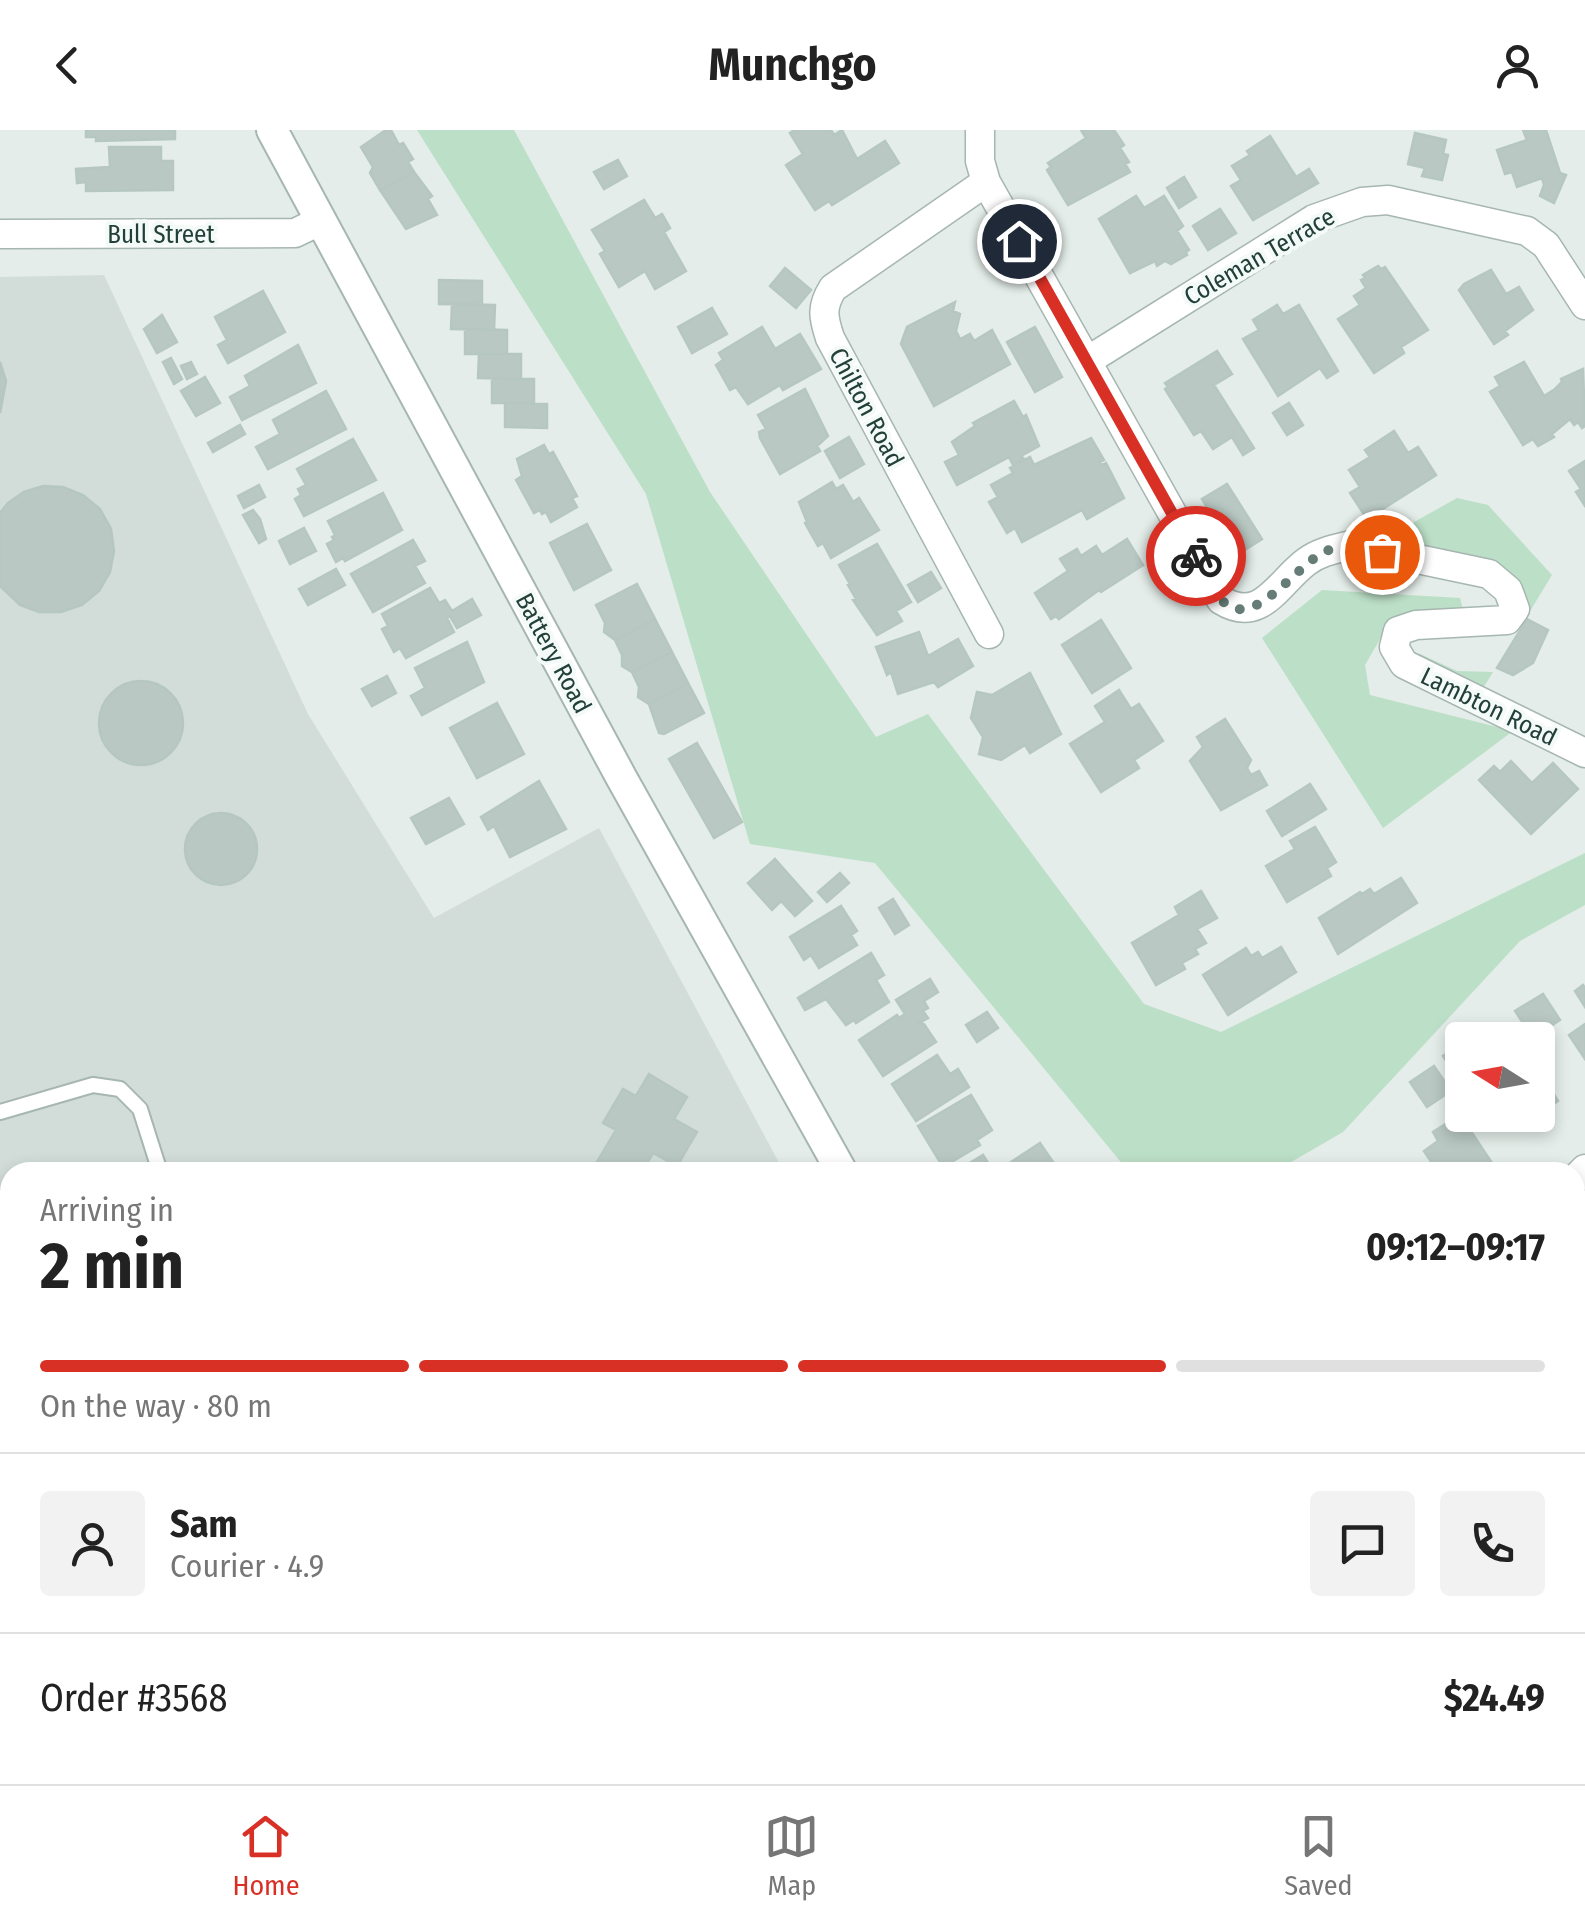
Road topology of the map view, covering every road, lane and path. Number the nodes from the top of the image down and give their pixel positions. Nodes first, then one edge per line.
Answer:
1 (272, 130) edge
2 (980, 130) edge
3 (986, 182) junction
4 (320, 222) junction
5 (0, 234) edge
6 (1585, 306) edge
7 (1086, 361) junction
8 (988, 634) dead end
9 (1585, 753) edge
10 (0, 1112) edge
11 (157, 1162) edge
12 (836, 1162) edge

1 - 4 street, Battery Road
2 - 3 street, Lambton Road
3 - 7 street, Lambton Road
3 - 8 street, Chilton Road
4 - 5 street, Bull Street
4 - 12 street, Battery Road
6 - 7 street, Coleman Terrace
7 - 9 street, Lambton Road
10 - 11 lane

